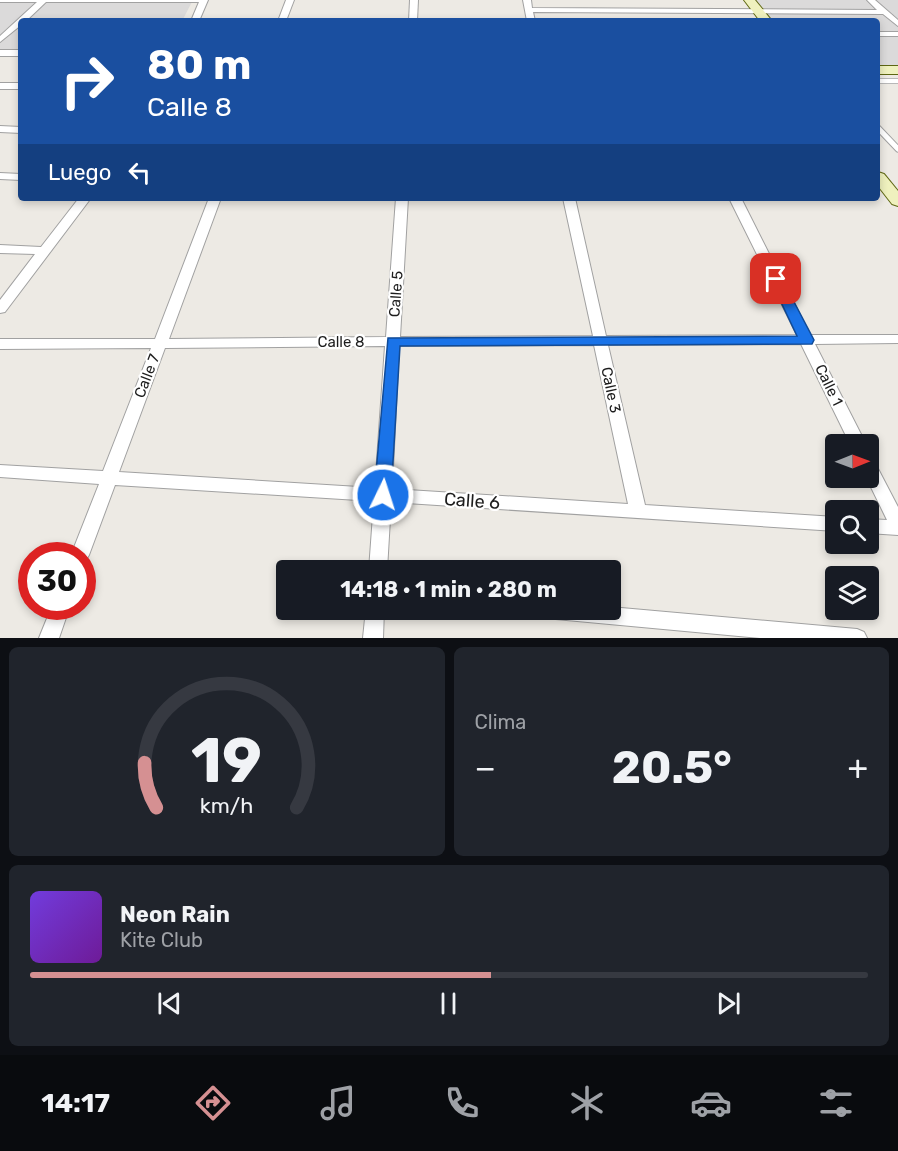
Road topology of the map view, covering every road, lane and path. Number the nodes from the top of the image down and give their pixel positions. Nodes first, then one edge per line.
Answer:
1 (0, 0) edge
2 (44, 0) edge
3 (203, 0) edge
4 (290, 0) edge
5 (414, 0) edge
6 (527, 0) edge
7 (638, 0) edge
8 (731, 0) edge
9 (749, 0) edge
10 (871, 0) edge
11 (642, 9) junction
12 (529, 10) junction
13 (739, 10) junction
14 (758, 11) junction
15 (884, 12) junction
16 (26, 18) edge
17 (196, 18) edge
18 (283, 18) edge
19 (413, 18) edge
20 (530, 18) edge
21 (646, 18) edge
22 (746, 18) edge
23 (764, 18) edge
24 (898, 24) edge
25 (0, 25) edge
26 (18, 25) edge
27 (18, 26) edge
28 (898, 33) edge
29 (880, 34) edge
30 (0, 40) edge
31 (0, 53) edge
32 (18, 53) edge
33 (880, 60) edge
34 (898, 60) edge
35 (880, 70) edge
36 (898, 70) edge
37 (880, 81) edge
38 (898, 81) edge
39 (0, 86) edge
40 (18, 86) edge
41 (0, 129) edge
42 (18, 130) edge
43 (880, 130) edge
44 (898, 149) edge
45 (0, 176) edge
46 (18, 177) edge
47 (880, 179) edge
48 (83, 201) edge
49 (214, 201) edge
50 (402, 201) edge
51 (570, 201) edge
52 (737, 201) edge
53 (898, 201) edge
54 (0, 249) edge
55 (44, 251) junction
56 (0, 309) edge
57 (898, 339) edge
58 (807, 340) junction
59 (600, 341) junction
60 (393, 342) junction
61 (160, 343) junction
62 (0, 344) edge
63 (853, 434) edge
64 (0, 471) edge
65 (108, 480) junction
66 (879, 487) edge
67 (383, 495) junction
68 (638, 511) junction
69 (825, 523) edge
70 (879, 526) edge
71 (898, 526) edge
72 (85, 542) edge
73 (379, 560) edge
74 (621, 617) edge
75 (56, 620) edge
76 (374, 620) edge
77 (49, 638) edge
78 (373, 638) edge
79 (856, 638) edge

1 - 2 street
2 - 3 street
2 - 16 street
3 - 17 street
4 - 18 street
5 - 19 street
6 - 12 street
7 - 11 street
8 - 13 street
9 - 14 street
10 - 15 street
11 - 12 street
11 - 13 street
11 - 21 street
12 - 20 street
13 - 14 street
13 - 22 street
14 - 15 street
14 - 23 street
15 - 24 street
25 - 26 street
27 - 30 street
28 - 29 street
31 - 32 street
33 - 34 street
35 - 36 street
37 - 38 lane
39 - 40 street
41 - 42 street
43 - 44 lane
45 - 46 street
47 - 53 street
48 - 55 street
49 - 61 street, Calle 7
50 - 60 street, Calle 5
51 - 59 street, Calle 3
52 - 58 street, Calle 1
54 - 55 street
55 - 56 street
57 - 58 street, Calle 8
58 - 59 street, Calle 8
58 - 63 street, Calle 1
59 - 60 street, Calle 8
59 - 68 street, Calle 3
60 - 61 street, Calle 8
60 - 67 street, Calle 5
61 - 62 street, Calle 8
61 - 65 street, Calle 7
64 - 65 street, Calle 6
65 - 67 street, Calle 6
65 - 72 street, Calle 7
66 - 71 street
67 - 68 street, Calle 6
67 - 73 street, Calle 5
68 - 69 street, Calle 6
70 - 71 street
74 - 79 street
75 - 77 street
76 - 78 street

